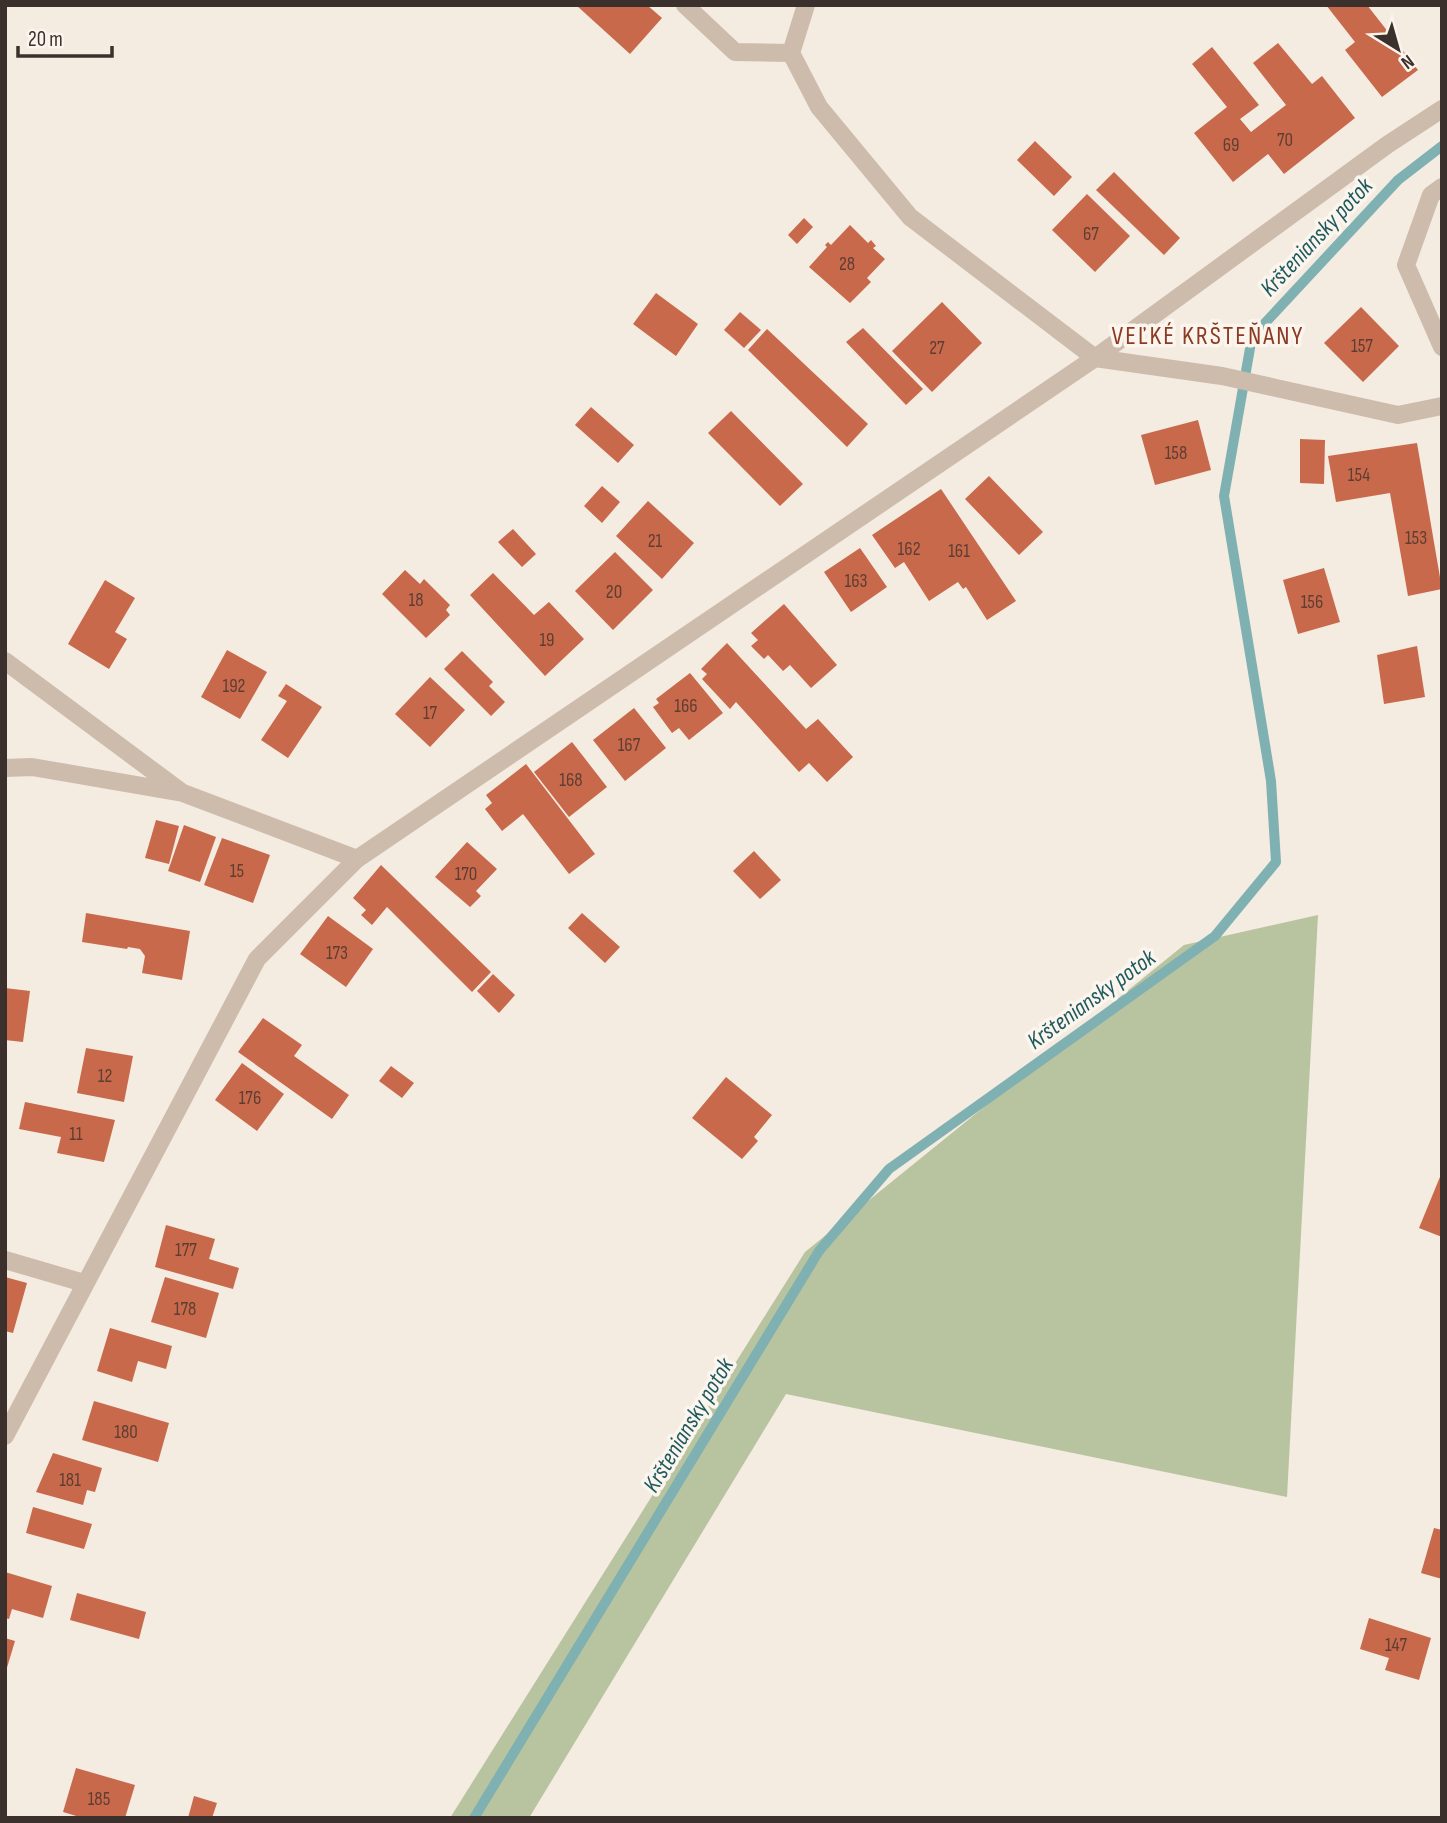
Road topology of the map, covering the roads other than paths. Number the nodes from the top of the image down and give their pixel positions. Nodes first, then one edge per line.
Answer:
1 (685, 5) edge
2 (806, 5) edge
3 (791, 53) junction
4 (1442, 109) edge
5 (1442, 187) edge
6 (1442, 347) edge
7 (1096, 358) junction
8 (1442, 406) edge
9 (5, 661) edge
10 (5, 768) edge
11 (183, 793) junction
12 (356, 859) junction
13 (5, 1260) edge
14 (84, 1283) junction
15 (5, 1436) edge

1 - 3 street
2 - 3 street
3 - 7 street
4 - 7 street
5 - 6 street
7 - 8 street
7 - 12 street
9 - 11 street
10 - 11 street
11 - 12 street
12 - 14 street
13 - 14 street
14 - 15 street

